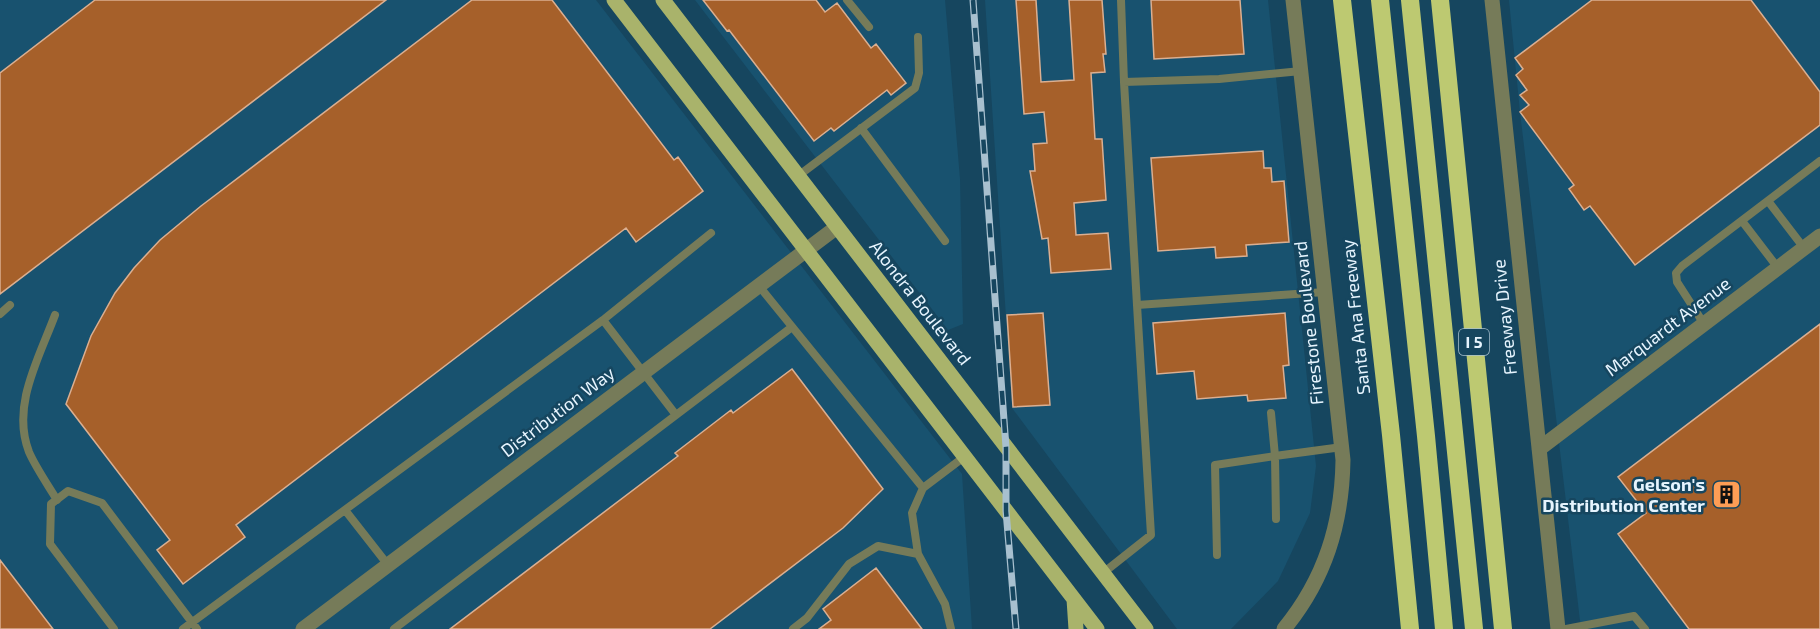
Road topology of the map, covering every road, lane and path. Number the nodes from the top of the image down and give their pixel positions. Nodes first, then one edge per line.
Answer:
1 (614, 0) edge
2 (663, 0) edge
3 (847, 0) edge
4 (1121, 0) edge
5 (1293, 0) edge
6 (1342, 0) edge
7 (1380, 0) edge
8 (1410, 0) edge
9 (1440, 0) edge
10 (1492, 0) edge
11 (869, 27) dead end
12 (918, 37) dead end
13 (1301, 71) junction
14 (1124, 82) junction
15 (861, 128) junction
16 (1820, 161) edge
17 (798, 176) junction
18 (1768, 201) junction
19 (1742, 221) junction
20 (837, 227) junction
21 (711, 233) dead end
22 (1820, 236) edge
23 (945, 241) dead end
24 (1804, 248) junction
25 (806, 250) junction
26 (1778, 268) junction
27 (759, 286) junction
28 (1325, 292) junction
29 (1137, 305) junction
30 (10, 306) dead end
31 (0, 314) edge
32 (55, 315) dead end
33 (603, 320) junction
34 (1704, 324) junction
35 (792, 327) junction
36 (644, 373) junction
37 (1271, 413) dead end
38 (676, 415) junction
39 (1342, 447) junction
40 (1539, 449) junction
41 (1275, 456) junction
42 (964, 457) junction
43 (923, 488) junction
44 (57, 500) junction
45 (345, 510) junction
46 (1276, 519) dead end
47 (918, 554) junction
48 (1217, 555) dead end
49 (388, 565) junction
50 (1103, 573) junction
51 (1074, 599) junction
52 (194, 626) edge
53 (114, 629) edge
54 (183, 629) edge
55 (303, 629) edge
56 (394, 629) edge
57 (794, 629) edge
58 (951, 629) edge
59 (1076, 629) edge
60 (1096, 629) edge
61 (1146, 629) edge
62 (1284, 629) edge
63 (1410, 629) edge
64 (1444, 629) edge
65 (1474, 629) edge
66 (1503, 629) edge
67 (1558, 629) edge
68 (1566, 629) edge
69 (1645, 629) edge

1 - 25 main road
2 - 17 main road, Alondra Boulevard
3 - 11 lane
4 - 14 lane
5 - 13 street, Firestone Boulevard
6 - 63 highway, Santa Ana Freeway
7 - 64 highway
8 - 65 highway
9 - 66 highway, I 5
10 - 40 street, Freeway Drive
12 - 15 lane
13 - 14 lane
13 - 28 street, Firestone Boulevard
14 - 29 lane
15 - 17 lane
15 - 23 lane
16 - 18 lane
17 - 20 main road, Alondra Boulevard
18 - 19 lane
18 - 24 lane
19 - 26 lane
19 - 34 lane
20 - 25 street, Distribution Way
20 - 50 main road, Alondra Boulevard
21 - 33 lane
22 - 24 street, Marquardt Avenue
24 - 26 street, Marquardt Avenue
25 - 27 street, Distribution Way
25 - 42 main road
26 - 34 street, Marquardt Avenue
27 - 35 lane
27 - 36 street, Distribution Way
28 - 29 lane
28 - 39 street, Firestone Boulevard
29 - 50 lane
30 - 31 lane
32 - 44 lane
33 - 36 lane
33 - 45 lane
34 - 40 street, Marquardt Avenue
35 - 38 lane
35 - 43 lane
36 - 38 lane
36 - 49 street, Distribution Way
37 - 41 lane
38 - 56 lane
39 - 41 lane
39 - 62 street, Firestone Boulevard
40 - 67 street, Freeway Drive
41 - 46 lane
41 - 48 lane
42 - 43 lane
42 - 51 main road
43 - 47 lane
44 - 52 lane
44 - 53 lane
45 - 49 lane
45 - 52 lane
47 - 57 lane
47 - 58 lane
49 - 55 street, Distribution Way
50 - 61 main road, Alondra Boulevard
51 - 59 main road
51 - 60 main road
52 - 54 lane
68 - 69 lane

